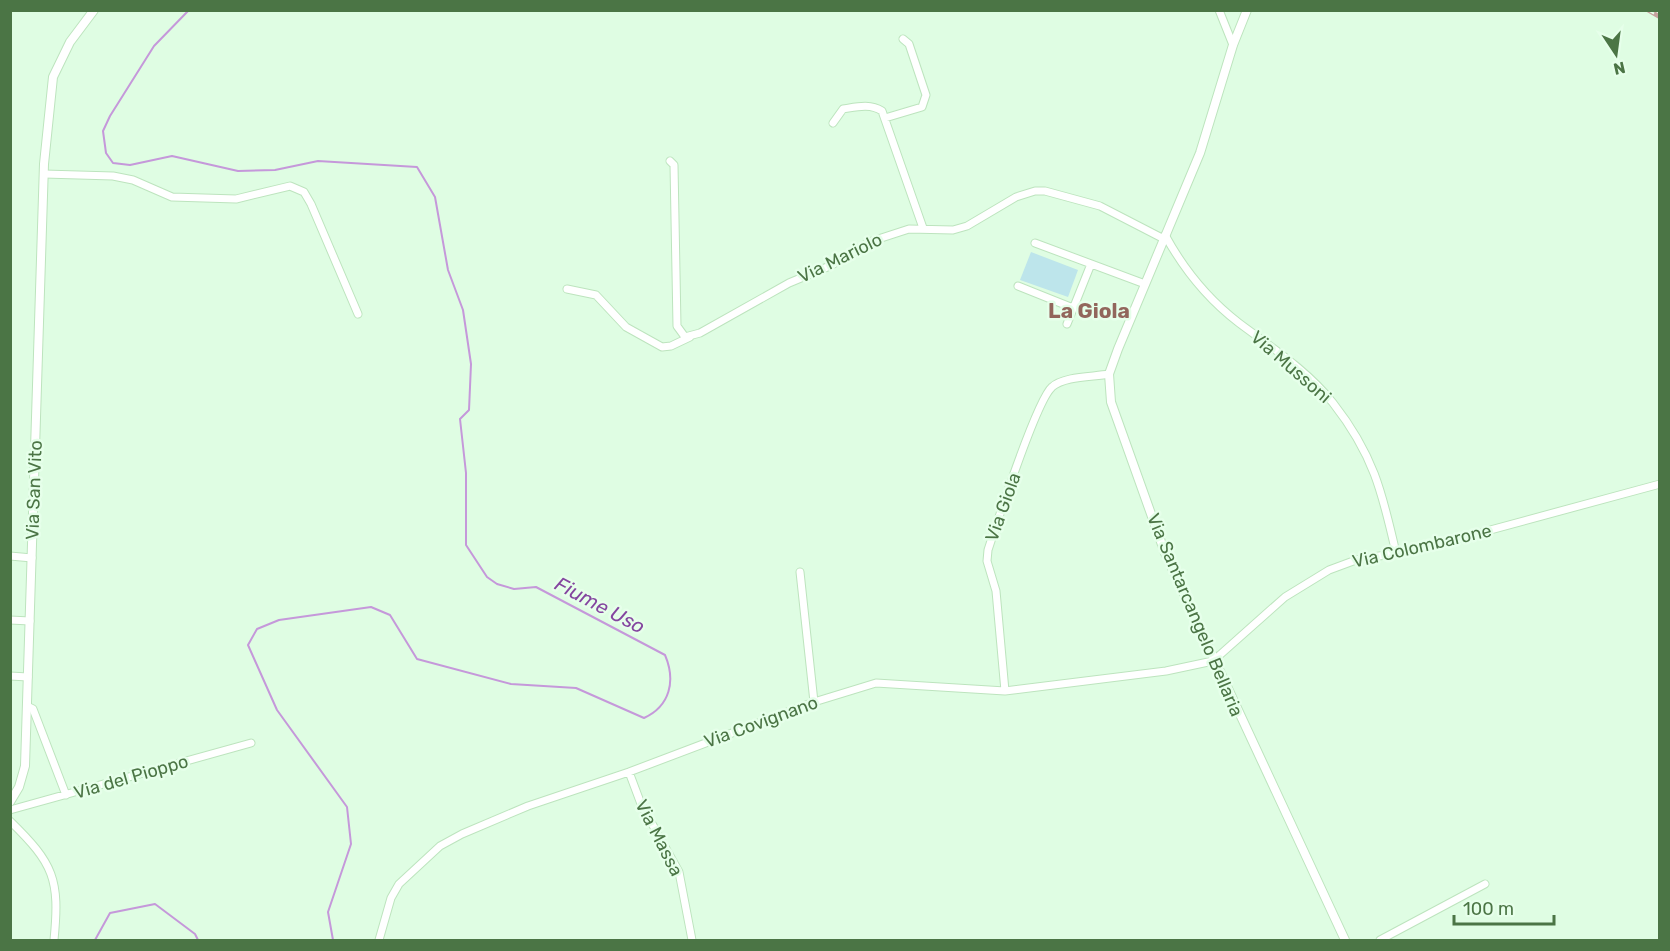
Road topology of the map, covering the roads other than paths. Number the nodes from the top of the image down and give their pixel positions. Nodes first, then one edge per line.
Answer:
1 (94, 10) edge
2 (1219, 10) edge
3 (1247, 10) edge
4 (903, 39) dead end
5 (1233, 45) junction
6 (885, 118) junction
7 (833, 123) dead end
8 (670, 161) dead end
9 (44, 174) junction
10 (923, 228) junction
11 (1165, 237) junction
12 (1035, 243) dead end
13 (1091, 264) junction
14 (1145, 284) junction
15 (1018, 286) dead end
16 (567, 289) dead end
17 (1073, 308) junction
18 (357, 314) dead end
19 (1067, 324) dead end
20 (690, 337) junction
21 (1109, 374) junction
22 (1659, 484) edge
23 (1396, 553) junction
24 (10, 556) edge
25 (32, 558) junction
26 (800, 572) dead end
27 (10, 620) edge
28 (30, 621) junction
29 (1213, 661) junction
30 (10, 676) edge
31 (28, 677) junction
32 (1005, 691) junction
33 (814, 702) junction
34 (27, 706) junction
35 (251, 743) dead end
36 (629, 772) junction
37 (66, 795) junction
38 (10, 802) edge
39 (10, 810) edge
40 (10, 821) edge
41 (1485, 884) dead end
42 (54, 940) edge
43 (379, 940) edge
44 (692, 940) edge
45 (1345, 940) edge
46 (1380, 940) edge

1 - 9 street, Via San Vito
2 - 5 street
3 - 5 street, Via Santarcangelo Bellaria
4 - 6 street
5 - 11 street, Via Santarcangelo Bellaria
6 - 7 street
6 - 10 street
8 - 20 street
9 - 18 street
9 - 25 street, Via San Vito
10 - 11 street, Via Mariolo
10 - 20 street, Via Mariolo
11 - 14 street, Via Santarcangelo Bellaria
11 - 23 street, Via Mussoni
12 - 13 street
13 - 14 street
13 - 17 street
14 - 21 street, Via Santarcangelo Bellaria
15 - 17 street
16 - 20 street, Via Mariolo
17 - 19 street
21 - 29 street, Via Santarcangelo Bellaria
21 - 32 street, Via Giola
22 - 23 street, Via Colombarone
23 - 29 street, Via Colombarone
24 - 25 street
25 - 28 street, Via San Vito
26 - 33 street
27 - 28 street
28 - 31 street, Via San Vito
29 - 32 street, Via Covignano
29 - 45 street, Via Santarcangelo Bellaria
30 - 31 street
31 - 34 street, Via San Vito
32 - 33 street, Via Covignano
33 - 36 street, Via Covignano
34 - 37 street
34 - 38 street, Via San Vito
35 - 37 street, Via del Pioppo
36 - 43 street, Via Covignano
36 - 44 street, Via Massa
37 - 39 street, Via del Pioppo
40 - 42 street
41 - 46 street

